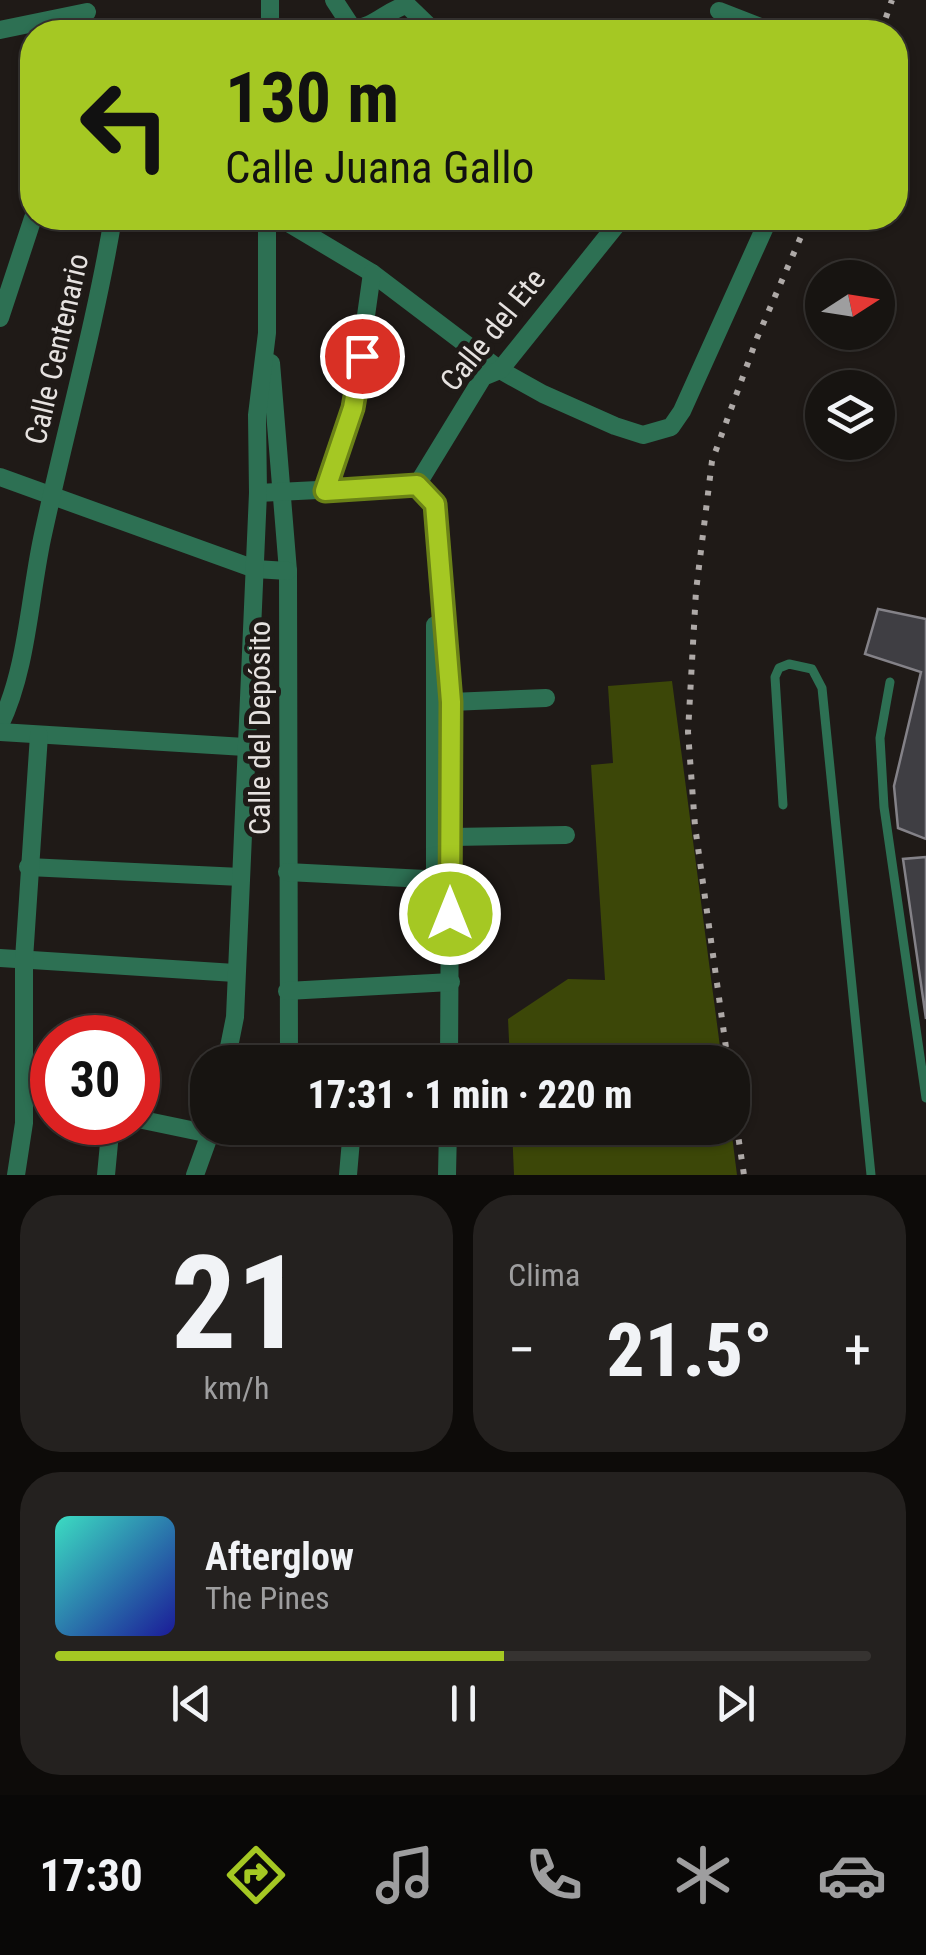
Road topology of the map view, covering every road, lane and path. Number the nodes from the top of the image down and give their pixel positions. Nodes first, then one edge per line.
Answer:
1 (88, 6) edge
2 (720, 6) edge
3 (37, 20) edge
4 (379, 20) edge
5 (422, 20) edge
6 (749, 20) edge
7 (29, 230) edge
8 (111, 230) edge
9 (267, 230) edge
10 (300, 230) edge
11 (612, 230) edge
12 (765, 230) edge
13 (372, 273) junction
14 (0, 318) edge
15 (267, 333) junction
16 (500, 370) junction
17 (0, 477) edge
18 (417, 485) junction
19 (282, 490) junction
20 (325, 491) junction
21 (258, 492) junction
22 (51, 498) junction
23 (254, 569) junction
24 (288, 571) junction
25 (442, 576) junction
26 (890, 682) dead end
27 (546, 698) dead end
28 (451, 702) junction
29 (0, 728) edge
30 (39, 736) junction
31 (246, 747) junction
32 (783, 805) dead end
33 (566, 835) dead end
34 (452, 837) junction
35 (28, 867) junction
36 (287, 872) junction
37 (241, 877) junction
38 (443, 880) junction
39 (0, 958) edge
40 (24, 959) junction
41 (235, 973) junction
42 (450, 982) junction
43 (287, 991) junction
44 (229, 1045) edge
45 (289, 1045) edge
46 (449, 1045) edge
47 (24, 1092) junction
48 (30, 1093) edge
49 (926, 1098) edge
50 (160, 1122) edge
51 (190, 1127) edge
52 (109, 1145) edge
53 (206, 1145) edge
54 (351, 1145) edge
55 (448, 1145) edge
56 (16, 1175) edge
57 (106, 1175) edge
58 (195, 1175) edge
59 (348, 1175) edge
60 (447, 1175) edge
61 (871, 1175) edge

1 - 3 street
2 - 6 street
4 - 5 street
7 - 14 street
8 - 22 street, Calle Centenario
9 - 15 street, Calle del Depósito
10 - 13 street
11 - 16 street, Calle del Ete
12 - 16 street
13 - 16 street
13 - 20 street
15 - 19 street, Calle del Depósito
15 - 21 street, Calle del Depósito
16 - 18 street, Calle del Ete
17 - 22 street
18 - 20 street
18 - 25 street
19 - 20 street
19 - 21 street
19 - 24 street, Calle del Depósito
21 - 23 street, Calle del Depósito
22 - 23 street
22 - 29 street, Calle Centenario
23 - 24 street
23 - 31 street, Calle del Depósito
24 - 36 street, Calle del Depósito
25 - 28 street
25 - 38 street
26 - 49 lane
27 - 28 street
28 - 34 street
29 - 30 street
30 - 31 street
30 - 35 street
31 - 37 street, Calle del Depósito
32 - 61 lane
33 - 34 street
34 - 38 street
35 - 37 street
35 - 40 street
36 - 38 street
36 - 43 street, Calle del Depósito
37 - 41 street, Calle del Depósito
38 - 42 street
39 - 40 street
40 - 41 street
40 - 47 street
41 - 44 street, Calle del Depósito
42 - 43 street
42 - 46 street
43 - 45 street, Calle del Depósito
47 - 48 street
47 - 56 street
50 - 51 street
52 - 57 street
53 - 58 street
54 - 59 street
55 - 60 street

